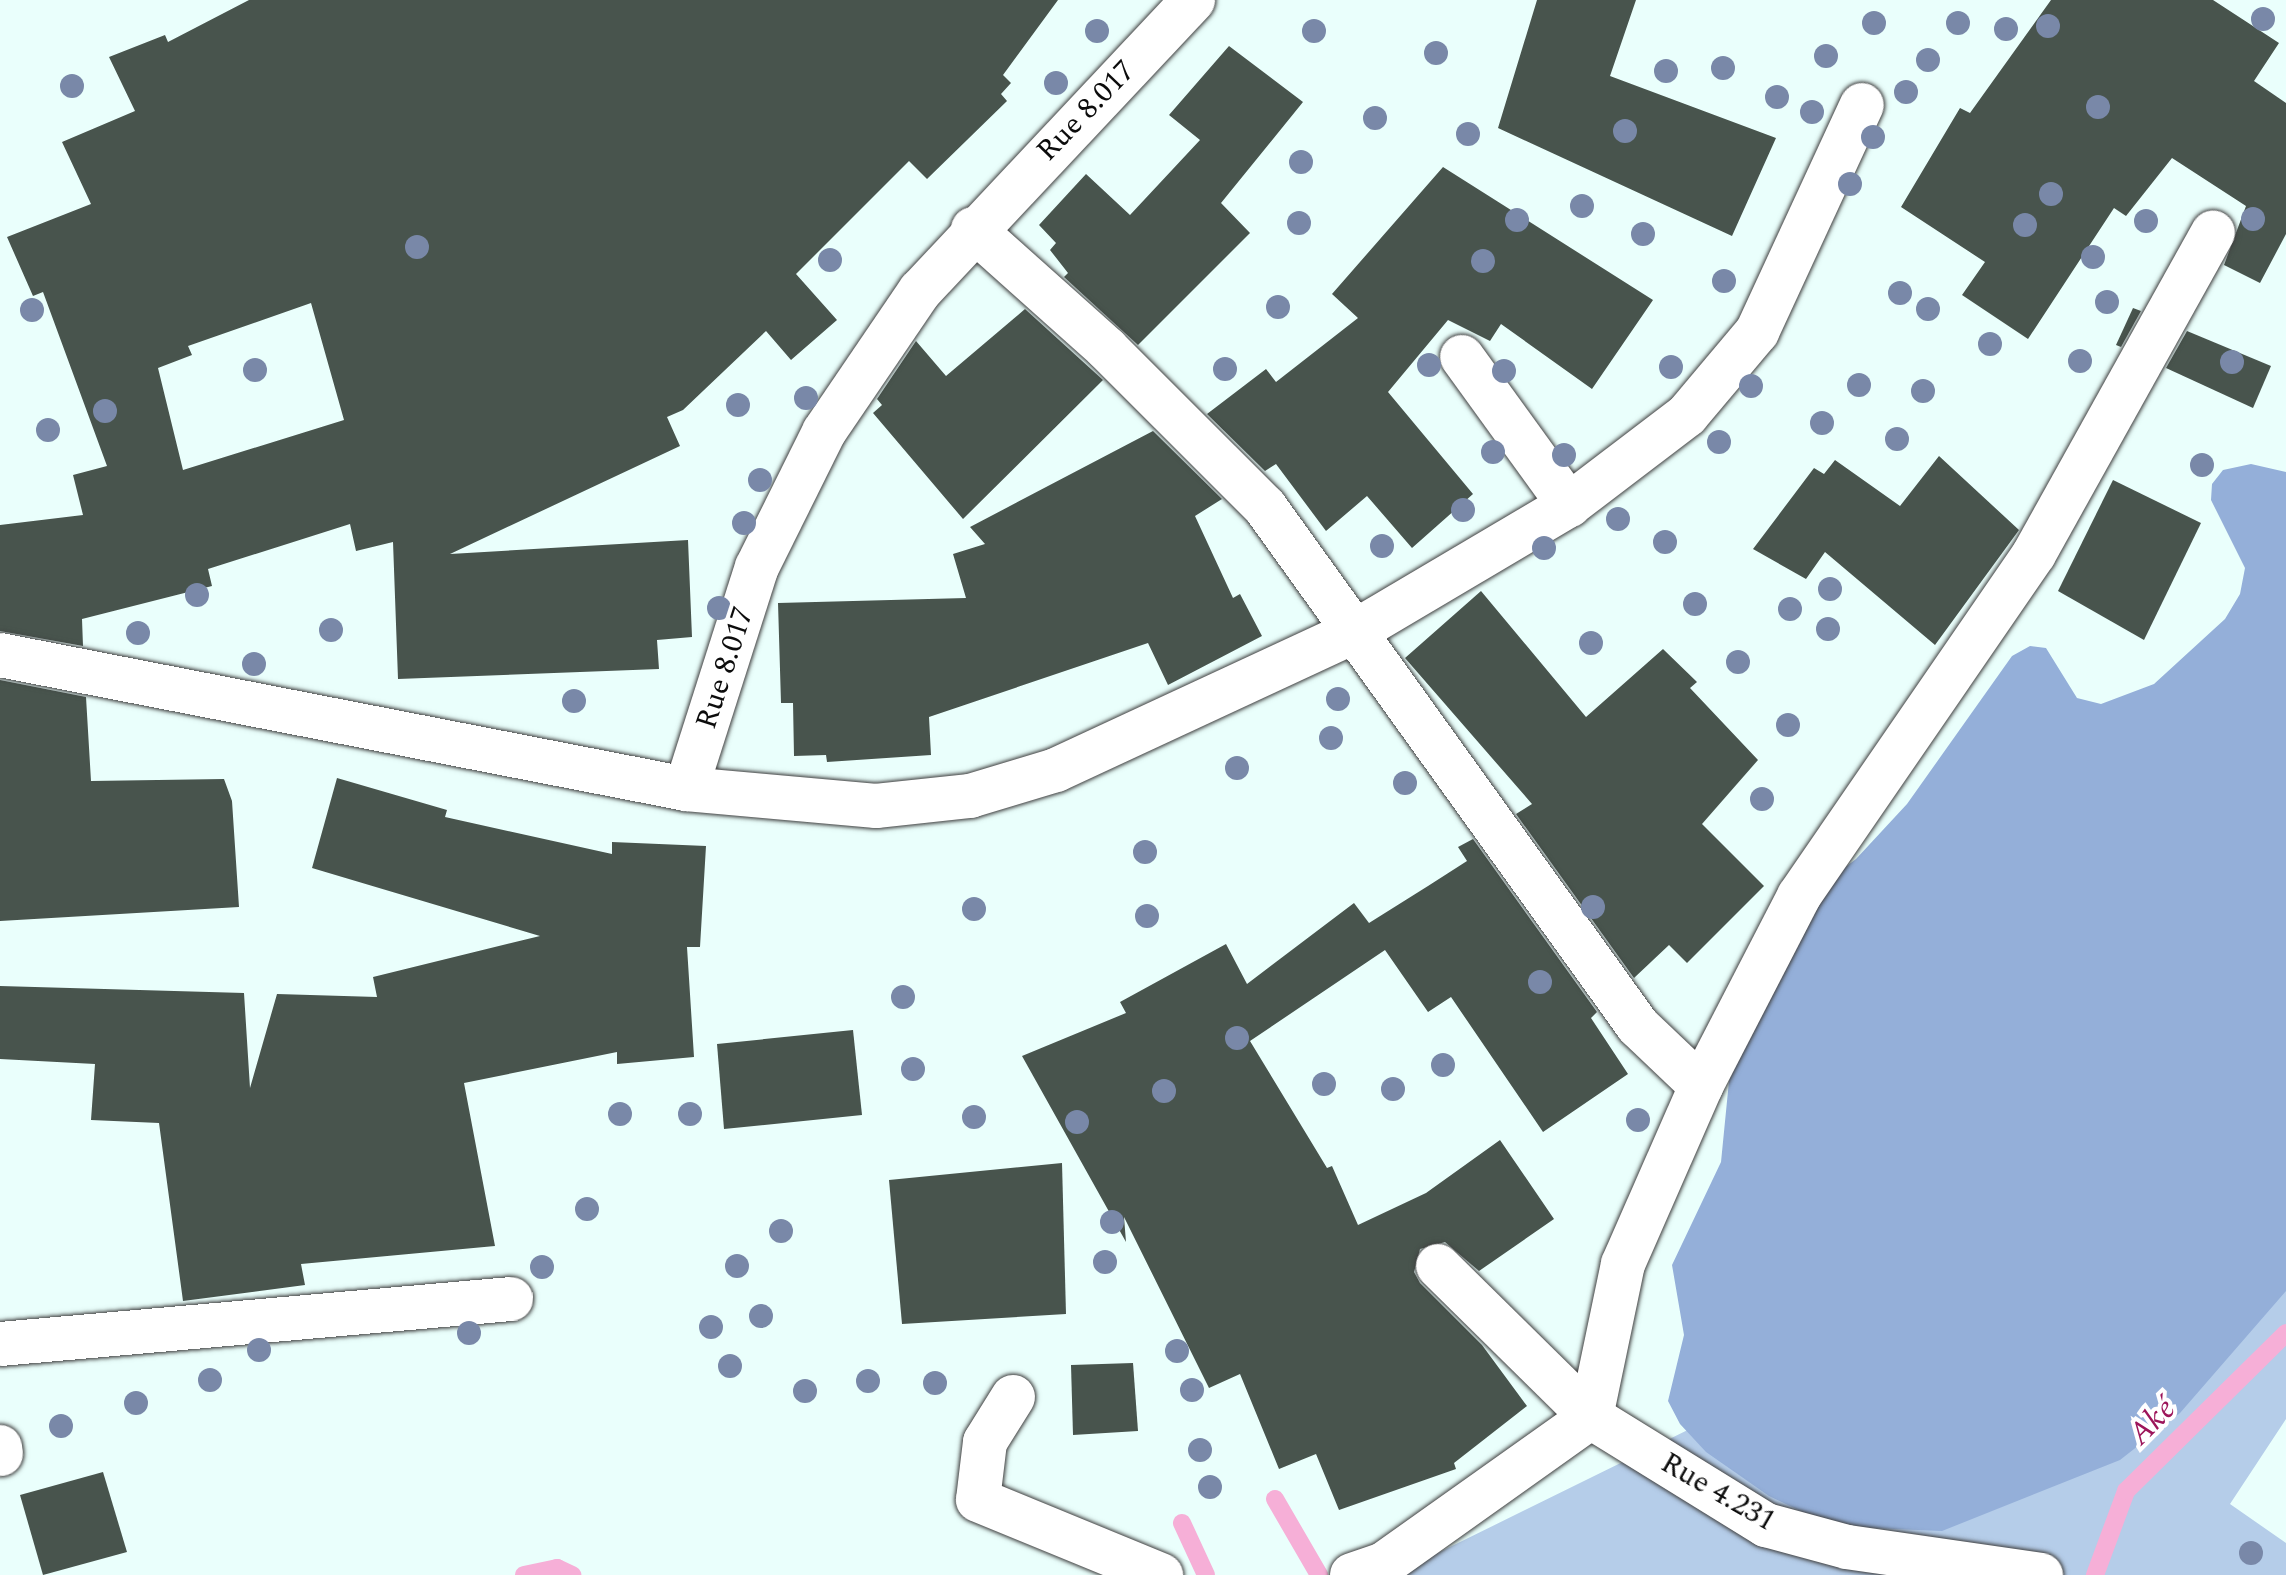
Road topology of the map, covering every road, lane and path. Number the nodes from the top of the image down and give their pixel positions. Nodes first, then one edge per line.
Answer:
1 (1193, 0) edge
2 (1862, 105) dead end
3 (973, 229) junction
4 (2213, 233) dead end
5 (1462, 357) dead end
6 (1569, 505) junction
7 (1356, 631) junction
8 (0, 655) edge
9 (686, 789) junction
10 (1701, 1086) junction
11 (1438, 1266) dead end
12 (511, 1299) dead end
13 (0, 1344) edge
14 (1013, 1397) dead end
15 (1591, 1417) junction
16 (0, 1447) edge
17 (1, 1454) edge
18 (1161, 1575) edge
19 (1352, 1575) edge
20 (2041, 1575) edge

1 - 3 street, Rue 8.017
2 - 6 street
3 - 7 street
3 - 9 street, Rue 8.017
4 - 10 street
5 - 6 street
6 - 7 street
7 - 9 street
7 - 10 street
8 - 9 street
10 - 15 street
11 - 15 street, Rue 4.231
12 - 13 street
14 - 18 street
15 - 19 street
15 - 20 street, Rue 4.231
16 - 17 street

